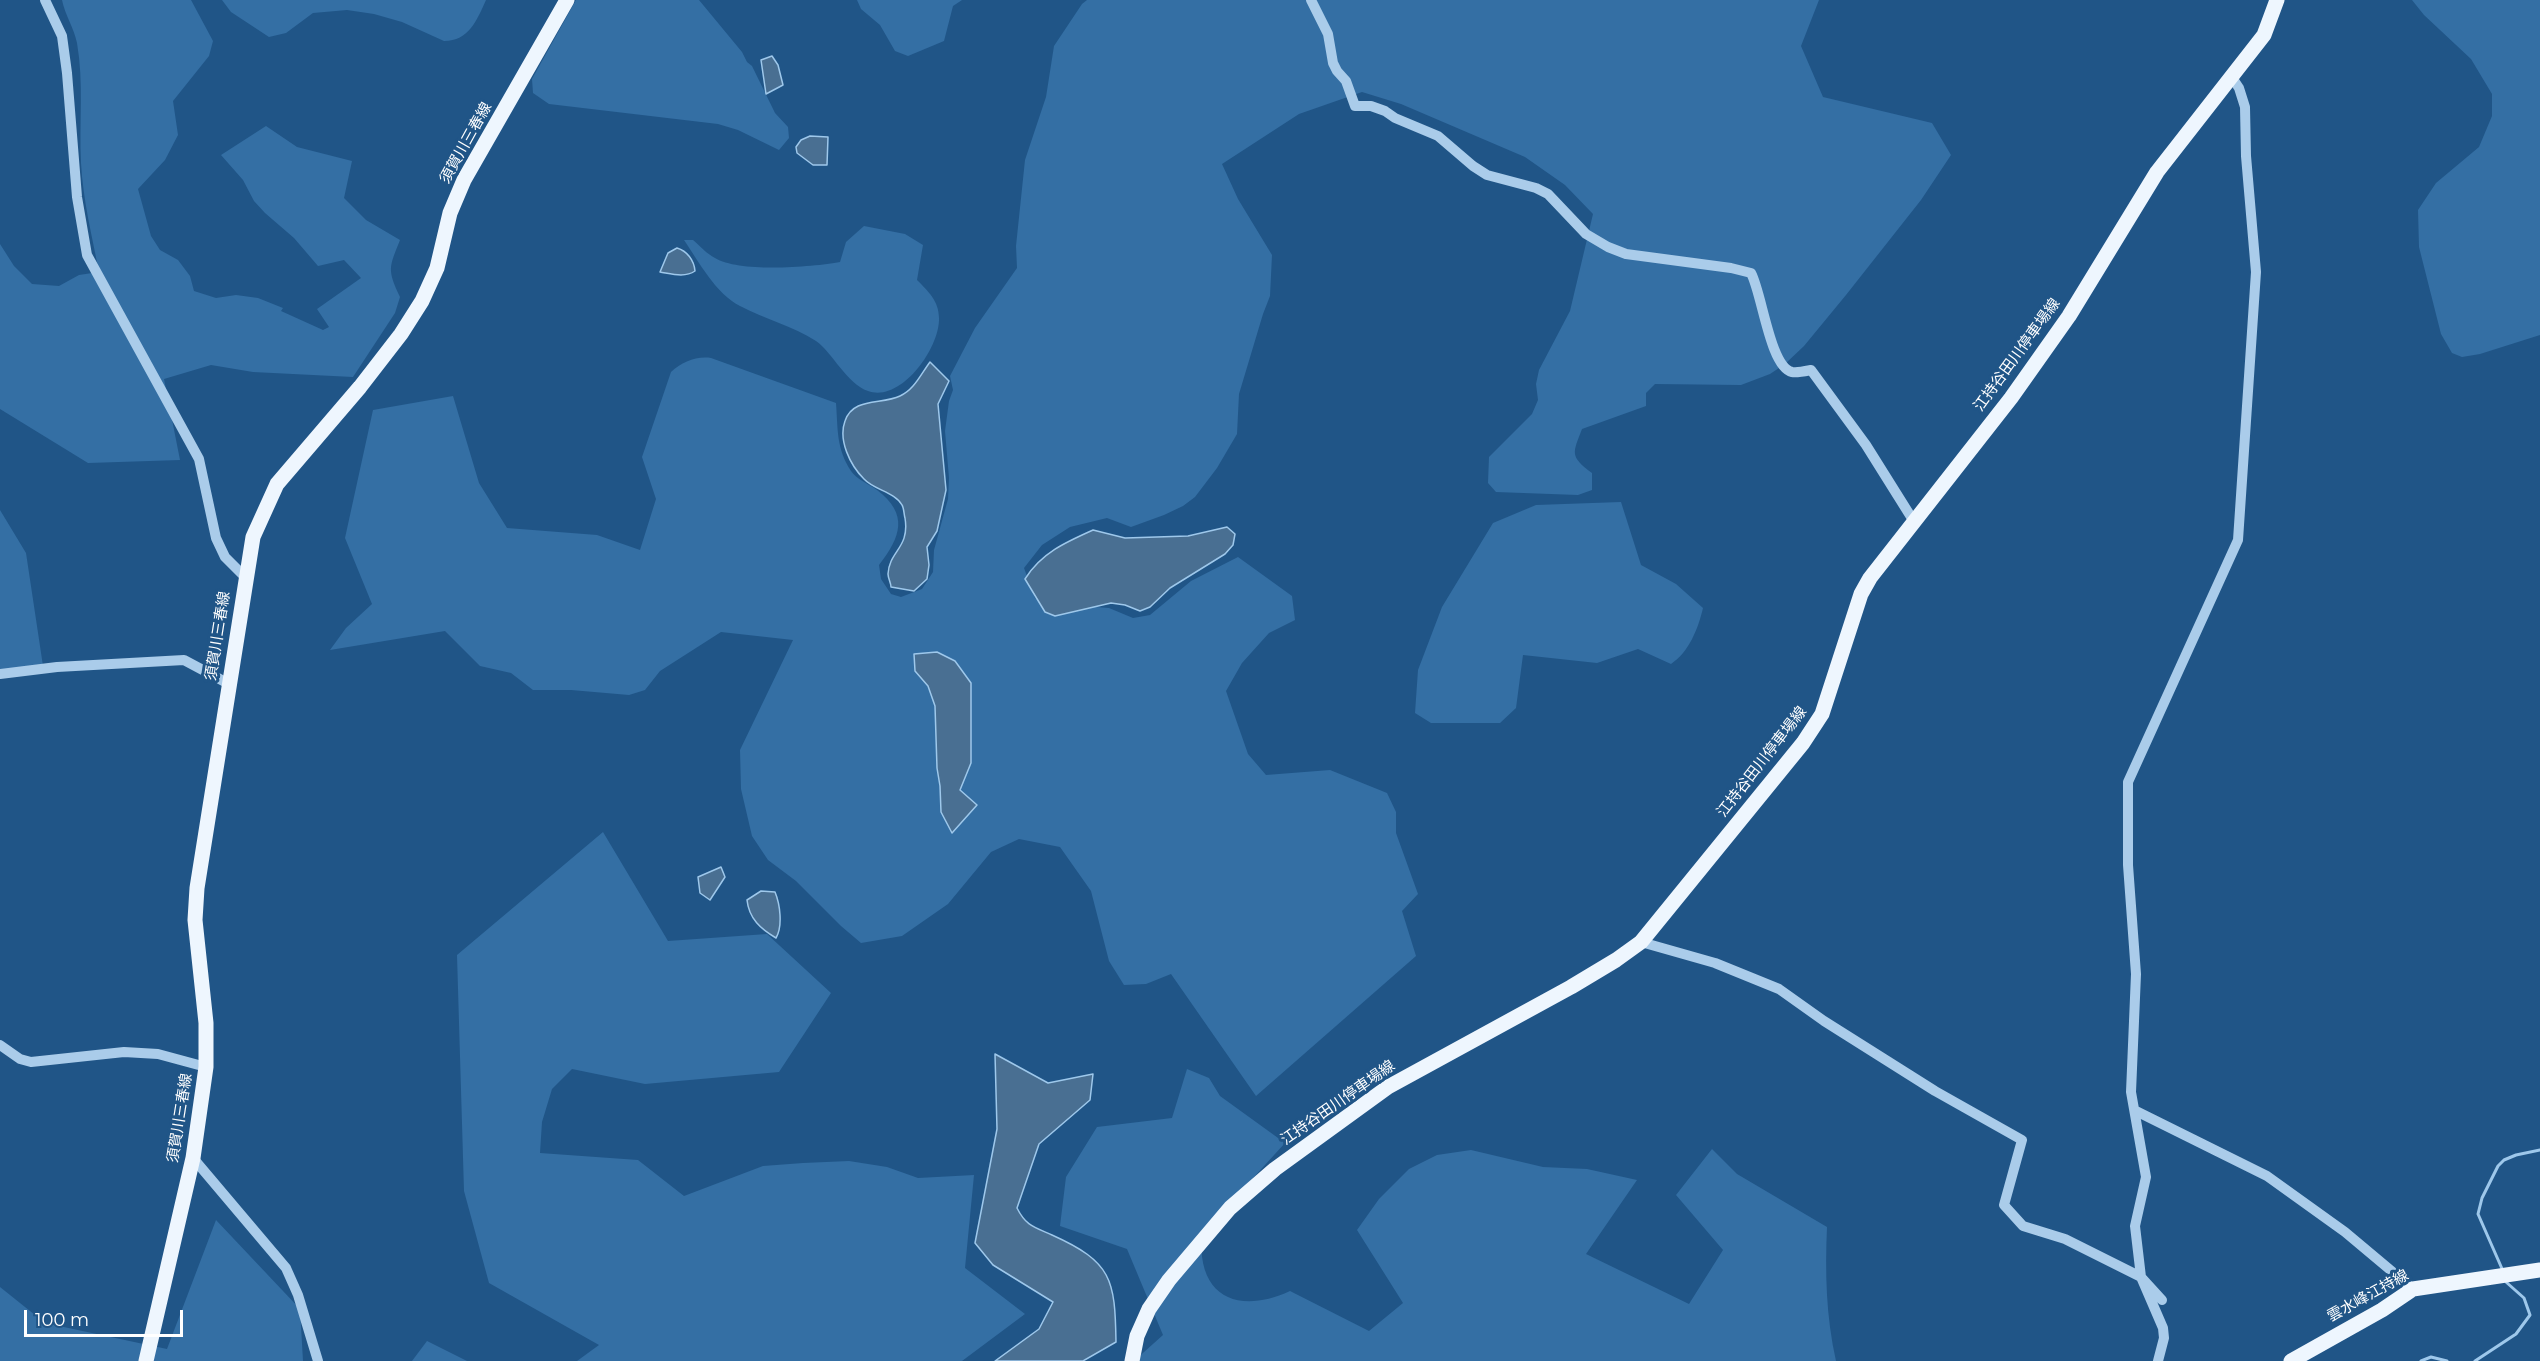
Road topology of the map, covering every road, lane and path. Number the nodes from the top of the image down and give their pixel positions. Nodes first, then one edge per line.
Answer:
1 (45, 0) edge
2 (567, 0) edge
3 (1311, 0) edge
4 (2277, 0) edge
5 (2231, 76) junction
6 (1913, 520) junction
7 (246, 578) junction
8 (0, 674) edge
9 (229, 684) junction
10 (1641, 942) junction
11 (0, 1045) edge
12 (206, 1067) junction
13 (2136, 1111) junction
14 (193, 1158) junction
15 (2540, 1270) edge
16 (2141, 1277) junction
17 (2414, 1289) junction
18 (2162, 1300) dead end
19 (146, 1361) edge
20 (318, 1361) edge
21 (1132, 1361) edge
22 (2158, 1361) edge
23 (2291, 1361) edge

1 - 7 street
2 - 7 main road, 須賀川三春線
3 - 6 street
4 - 5 main road, 江持谷田川停車場線
5 - 6 main road, 江持谷田川停車場線
5 - 13 street
6 - 10 main road, 江持谷田川停車場線
7 - 9 main road, 須賀川三春線
8 - 9 street
9 - 12 main road, 須賀川三春線
10 - 16 street
10 - 21 main road, 江持谷田川停車場線
11 - 12 street
12 - 14 main road, 須賀川三春線
13 - 16 street
13 - 17 street
14 - 19 main road, 須賀川三春線
14 - 20 street
15 - 17 main road, 雲水峰江持線
16 - 18 street
16 - 22 street
17 - 23 main road, 雲水峰江持線

